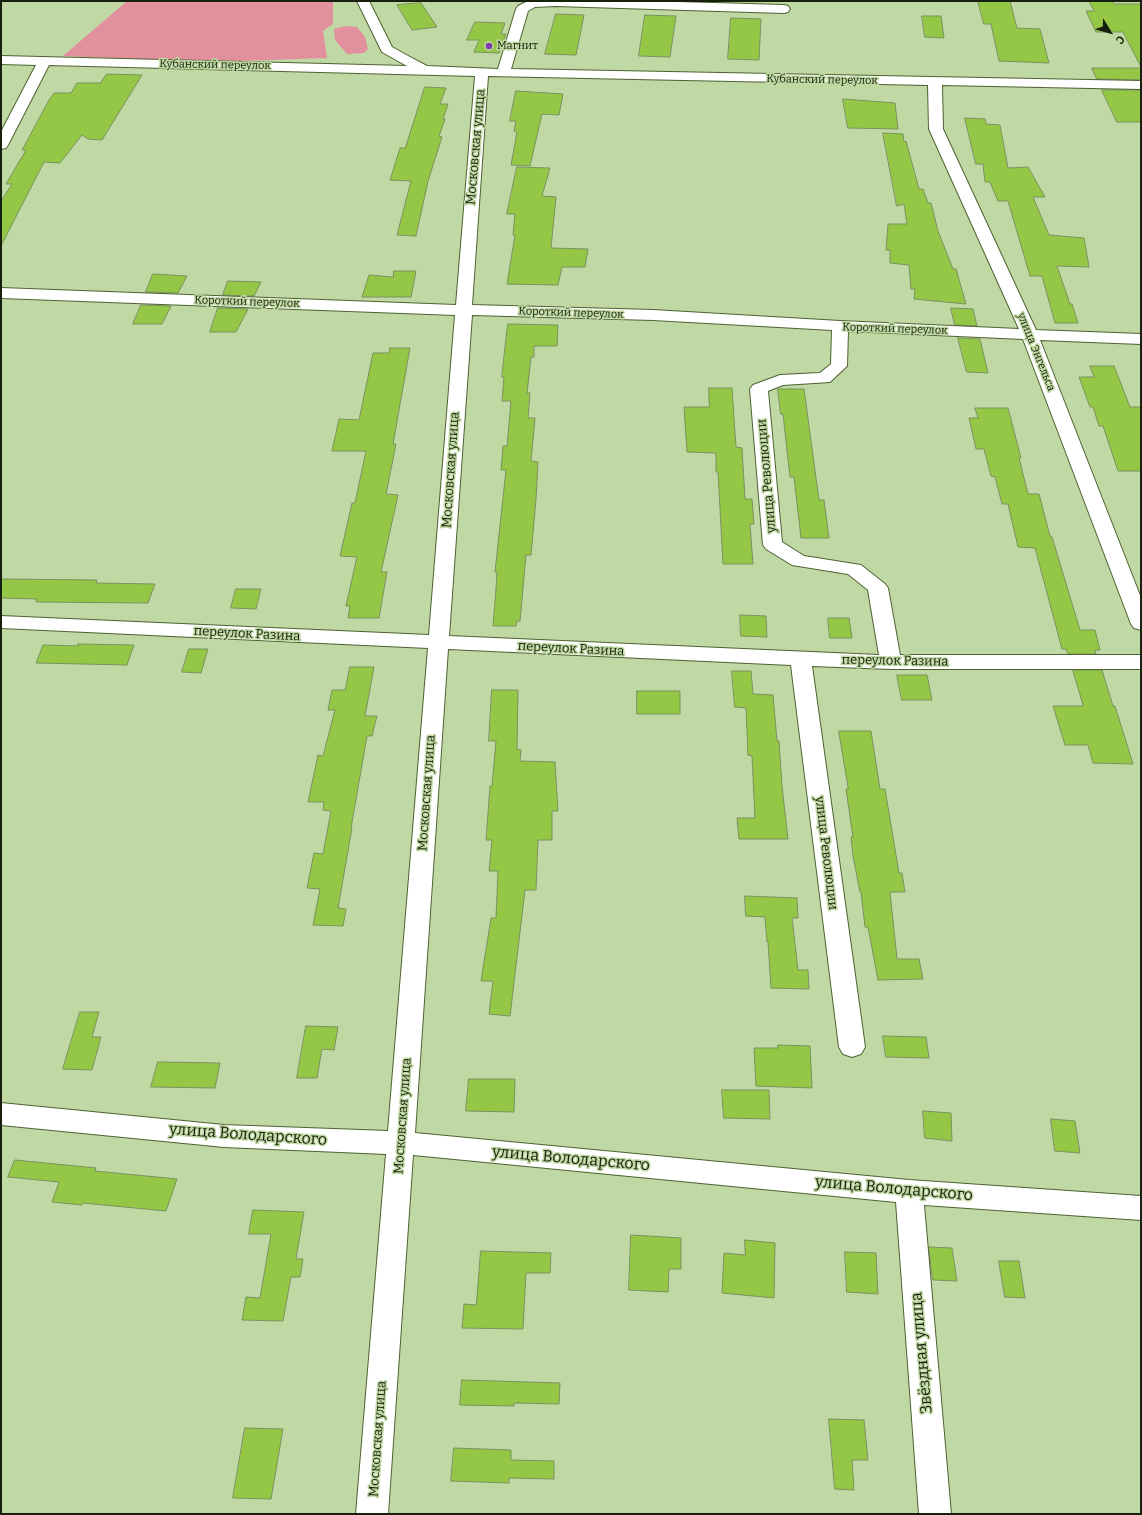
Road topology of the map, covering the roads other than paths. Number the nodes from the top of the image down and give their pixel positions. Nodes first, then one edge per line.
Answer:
1 (363, 1) edge
2 (785, 5) edge
3 (790, 21) dead end
4 (1, 60) edge
5 (45, 60) junction
6 (429, 70) junction
7 (482, 72) junction
8 (503, 73) junction
9 (935, 82) junction
10 (1141, 85) edge
11 (1, 145) edge
12 (1, 293) edge
13 (463, 310) junction
14 (840, 326) junction
15 (1030, 334) junction
16 (1141, 339) edge
17 (1, 622) edge
18 (1141, 624) edge
19 (439, 643) junction
20 (801, 659) junction
21 (891, 662) junction
22 (1141, 662) edge
23 (852, 1047) dead end
24 (1, 1114) edge
25 (401, 1143) junction
26 (909, 1192) junction
27 (1141, 1208) edge
28 (372, 1514) edge
29 (935, 1514) edge

1 - 6 street, Кубанский переулок
2 - 3 street
2 - 8 street
4 - 5 street, Кубанский переулок
5 - 6 street, Кубанский переулок
5 - 11 street
6 - 7 street, Кубанский переулок
7 - 8 street, Кубанский переулок
7 - 13 street, Московская улица
8 - 9 street, Кубанский переулок
9 - 10 street, Кубанский переулок
9 - 15 street, улица Энгельса
12 - 13 street, Короткий переулок
13 - 14 street, Короткий переулок
13 - 19 street, Московская улица
14 - 15 street, Короткий переулок
14 - 21 street, улица Революции
15 - 16 street, Короткий переулок
15 - 18 street, улица Энгельса
17 - 19 street, переулок Разина
19 - 20 street, переулок Разина
19 - 25 street, Московская улица
20 - 21 street, переулок Разина
20 - 23 street, улица Революции
21 - 22 street, переулок Разина
24 - 25 street, улица Володарского
25 - 26 street, улица Володарского
25 - 28 street, Московская улица
26 - 27 street, улица Володарского
26 - 29 street, Звёздная улица

